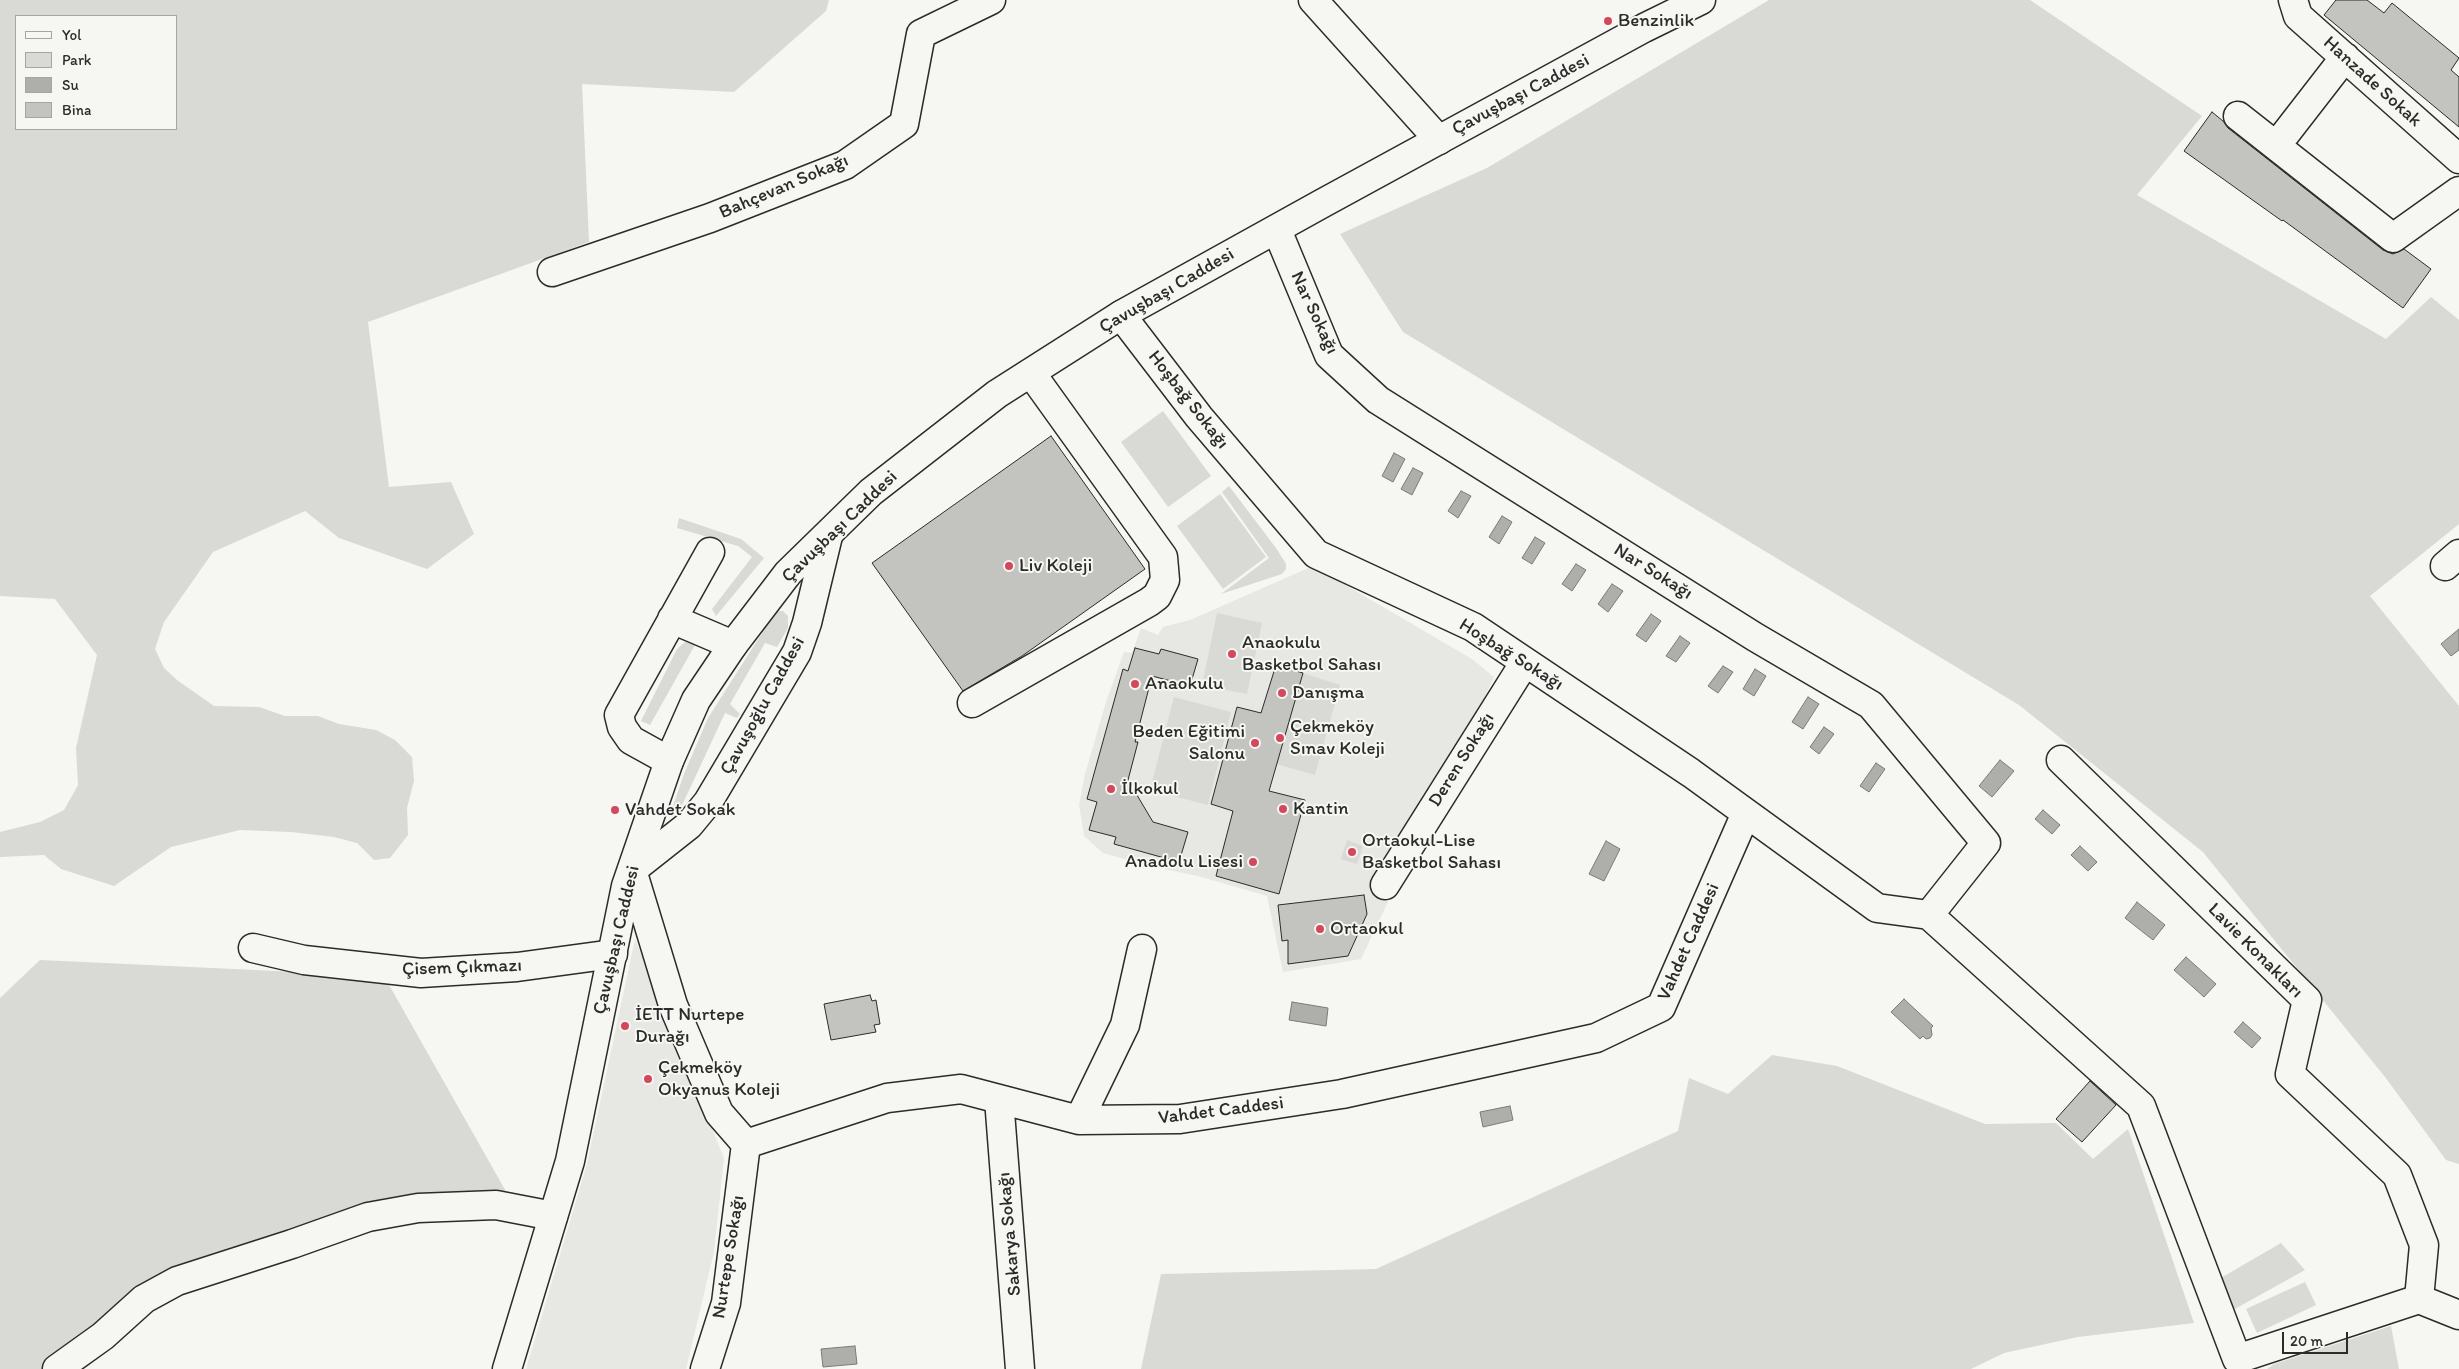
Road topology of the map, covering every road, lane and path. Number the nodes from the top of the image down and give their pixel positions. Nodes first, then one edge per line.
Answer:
1 (991, 0) edge
2 (1313, 0) edge
3 (1700, 0) edge
4 (2293, 0) edge
5 (2345, 57) junction
6 (2238, 116) dead end
7 (1439, 140) junction
8 (2276, 146) junction
9 (2459, 159) edge
10 (2459, 191) edge
11 (1277, 230) junction
12 (552, 272) dead end
13 (1122, 315) junction
14 (1031, 373) junction
15 (828, 536) junction
16 (710, 552) dead end
17 (672, 619) junction
18 (733, 645) junction
19 (1525, 662) junction
20 (972, 703) dead end
21 (669, 760) junction
22 (2061, 760) dead end
23 (1746, 814) junction
24 (632, 870) junction
25 (1385, 885) dead end
26 (1929, 915) junction
27 (253, 948) dead end
28 (1142, 949) dead end
29 (612, 954) junction
30 (999, 1099) junction
31 (1079, 1120) junction
32 (746, 1144) junction
33 (553, 1216) junction
34 (2419, 1299) junction
35 (2459, 1316) edge
36 (2230, 1364) edge
37 (57, 1369) edge
38 (507, 1369) edge
39 (706, 1369) edge
40 (1020, 1369) edge

1 - 12 street, Bahçevan Sokağı
2 - 7 street
3 - 7 street, Çavuşbaşı Caddesi
4 - 5 street, Hanzade Sokak
5 - 8 street
5 - 9 street, Hanzade Sokak
6 - 8 street
7 - 11 street, Çavuşbaşı Caddesi
8 - 10 street
11 - 13 street, Çavuşbaşı Caddesi
11 - 26 street, Nar Sokağı
13 - 14 street, Çavuşbaşı Caddesi
13 - 19 street, Hoşbağ Sokağı
14 - 15 street, Çavuşbaşı Caddesi
14 - 20 street
15 - 18 street, Çavuşbaşı Caddesi
15 - 24 street, Çavuşoğlu Caddesi
16 - 17 street
17 - 18 street
17 - 21 street
18 - 21 street, Çavuşbaşı Caddesi
19 - 23 street, Hoşbağ Sokağı
19 - 25 street, Deren Sokağı
21 - 24 street, Çavuşbaşı Caddesi
22 - 34 street, Lavie Konakları
23 - 26 street, Hoşbağ Sokağı
23 - 31 street, Vahdet Caddesi
24 - 29 street, Çavuşbaşı Caddesi
24 - 32 street
26 - 36 street
27 - 29 street, Çisem Çıkmazı
28 - 31 street
29 - 33 street, Çavuşbaşı Caddesi
30 - 31 street, Vahdet Caddesi
30 - 32 street, Vahdet Caddesi
30 - 40 street, Sakarya Sokağı
32 - 39 street, Nurtepe Sokağı
33 - 37 street
33 - 38 street, Çavuşbaşı Caddesi
34 - 35 street
34 - 36 street

